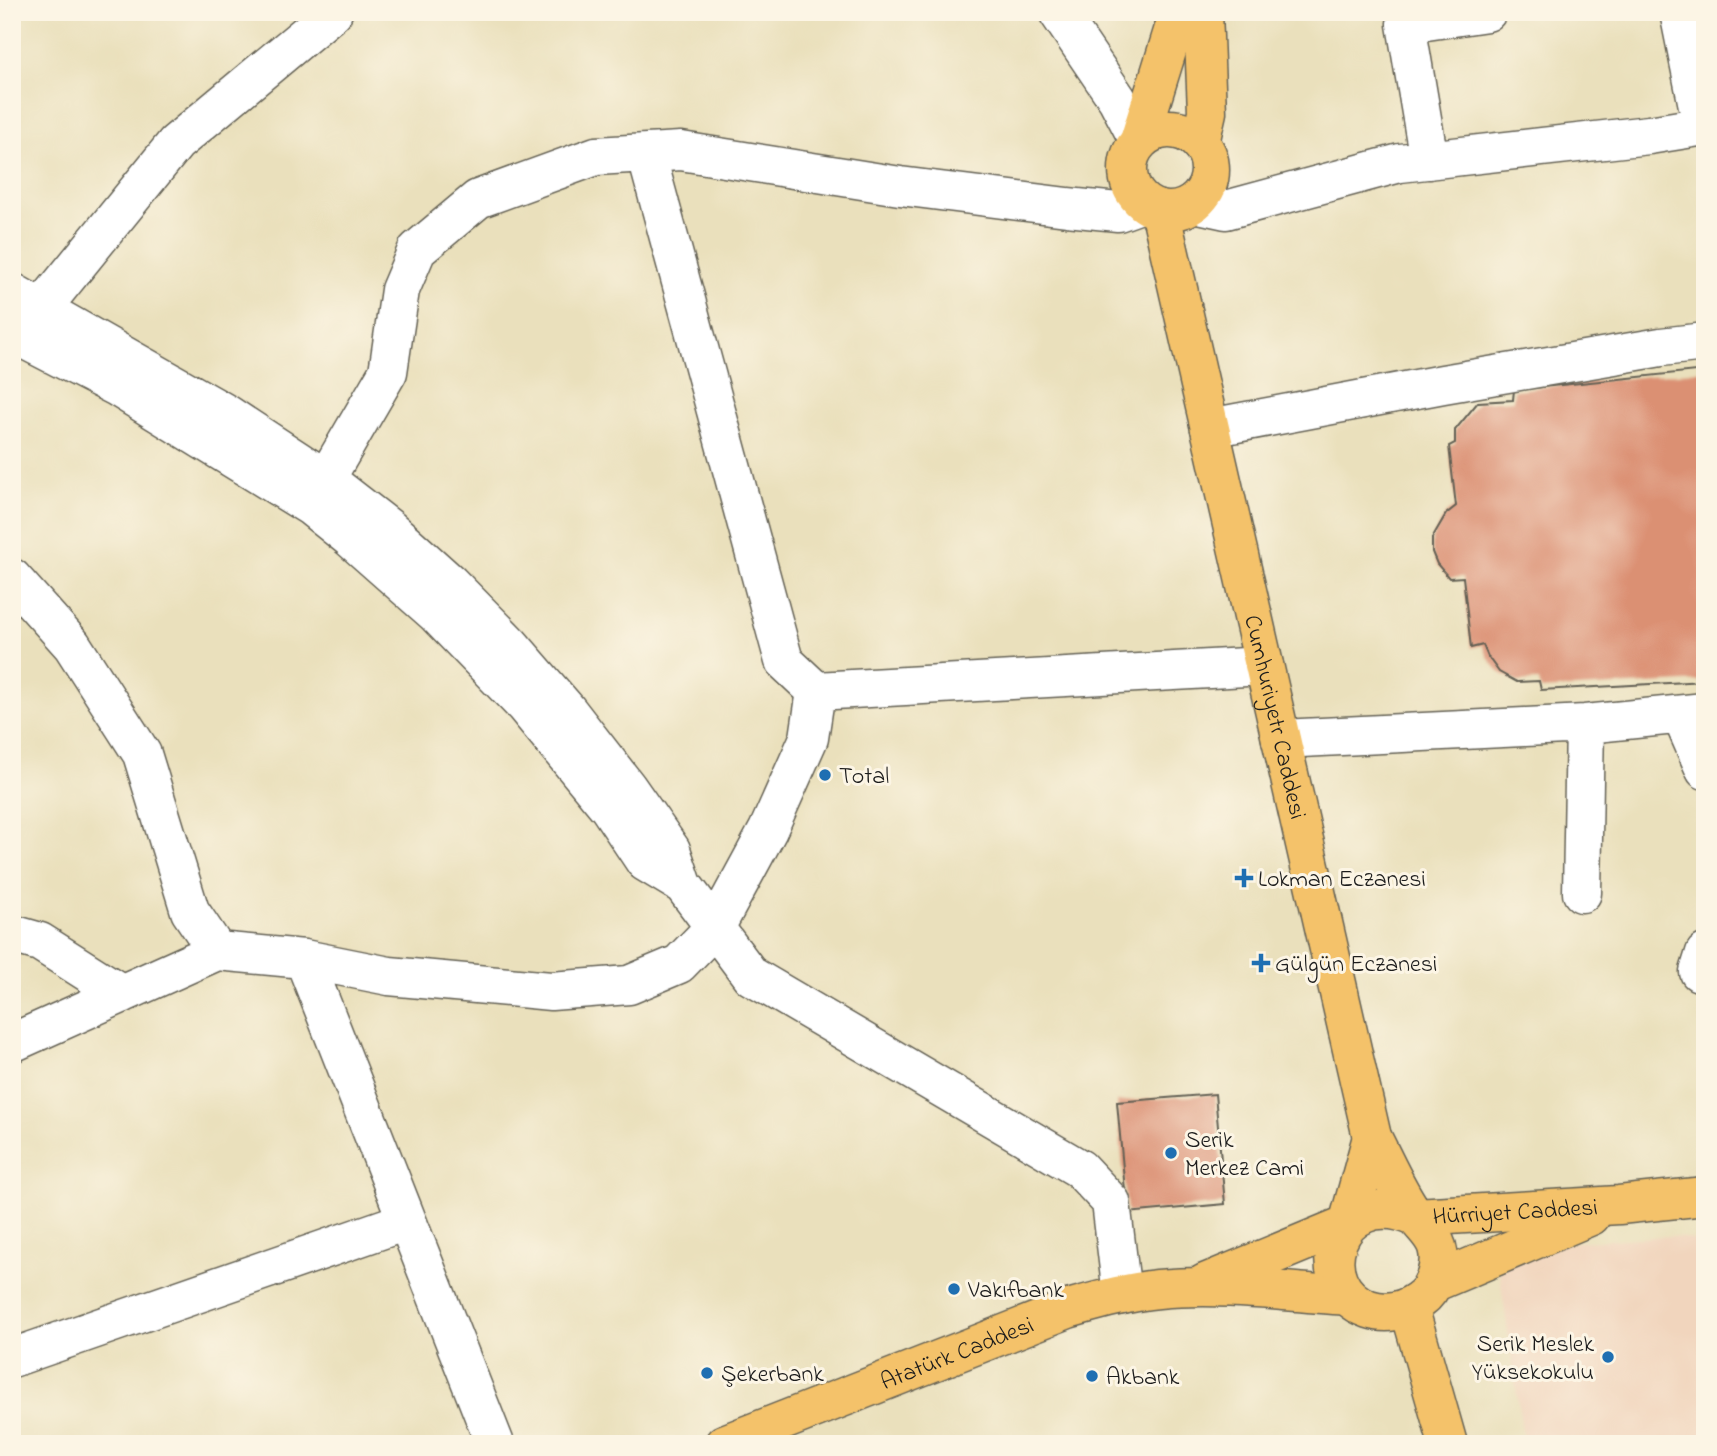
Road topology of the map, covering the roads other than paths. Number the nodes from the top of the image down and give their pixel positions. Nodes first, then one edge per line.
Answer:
1 (333, 12) edge
2 (1058, 12) edge
3 (1179, 12) edge
4 (1203, 12) edge
5 (1487, 12) edge
6 (1679, 12) edge
7 (1703, 126) edge
8 (1139, 141) junction
9 (1200, 143) junction
10 (646, 153) junction
11 (1429, 160) junction
12 (1170, 206) junction
13 (27, 300) edge
14 (12, 332) edge
15 (1705, 341) edge
16 (1210, 428) junction
17 (319, 493) junction
18 (12, 578) edge
19 (1264, 666) junction
20 (816, 691) junction
21 (1693, 714) edge
22 (1585, 724) junction
23 (1281, 738) junction
24 (1705, 770) edge
25 (1582, 893) dead end
26 (716, 926) junction
27 (12, 934) edge
28 (217, 951) junction
29 (304, 959) junction
30 (122, 994) junction
31 (12, 1043) edge
32 (1371, 1137) junction
33 (1705, 1196) edge
34 (1619, 1205) junction
35 (1415, 1216) junction
36 (406, 1221) junction
37 (1348, 1224) junction
38 (1197, 1286) junction
39 (1122, 1295) junction
40 (1421, 1295) junction
41 (1348, 1296) junction
42 (12, 1358) edge
43 (495, 1444) edge
44 (724, 1444) edge
45 (1448, 1444) edge

1 - 13 street
2 - 8 street
3 - 8 main road
4 - 9 main road
5 - 11 street
6 - 7 street
7 - 11 street
8 - 9 main road
8 - 12 main road
9 - 12 main road
10 - 12 street
10 - 17 street
10 - 20 street
11 - 12 street
12 - 16 main road, Cumhuriyetr Caddesi
13 - 17 street
14 - 17 street
15 - 16 street
16 - 19 main road, Cumhuriyetr Caddesi
17 - 26 street
18 - 28 street
19 - 20 street
19 - 23 main road, Cumhuriyetr Caddesi
20 - 26 street
21 - 22 street
21 - 24 street
22 - 23 street
22 - 25 street
23 - 32 main road, Cumhuriyetr Caddesi
26 - 29 street
26 - 39 street
27 - 30 street
28 - 29 street
28 - 30 street
29 - 36 street
30 - 31 street
32 - 35 main road, Cumhuriyetr Caddesi
32 - 37 main road
33 - 34 main road, Hürriyet Caddesi
34 - 35 main road, Hürriyet Caddesi
34 - 40 main road, Hürriyet Caddesi
35 - 37 main road
35 - 40 main road
36 - 42 street
36 - 43 street
37 - 38 main road, Atatürk Caddesi
37 - 41 main road
38 - 39 main road, Atatürk Caddesi
38 - 41 main road, Atatürk Caddesi
39 - 44 main road, Atatürk Caddesi
40 - 41 main road
40 - 45 main road

